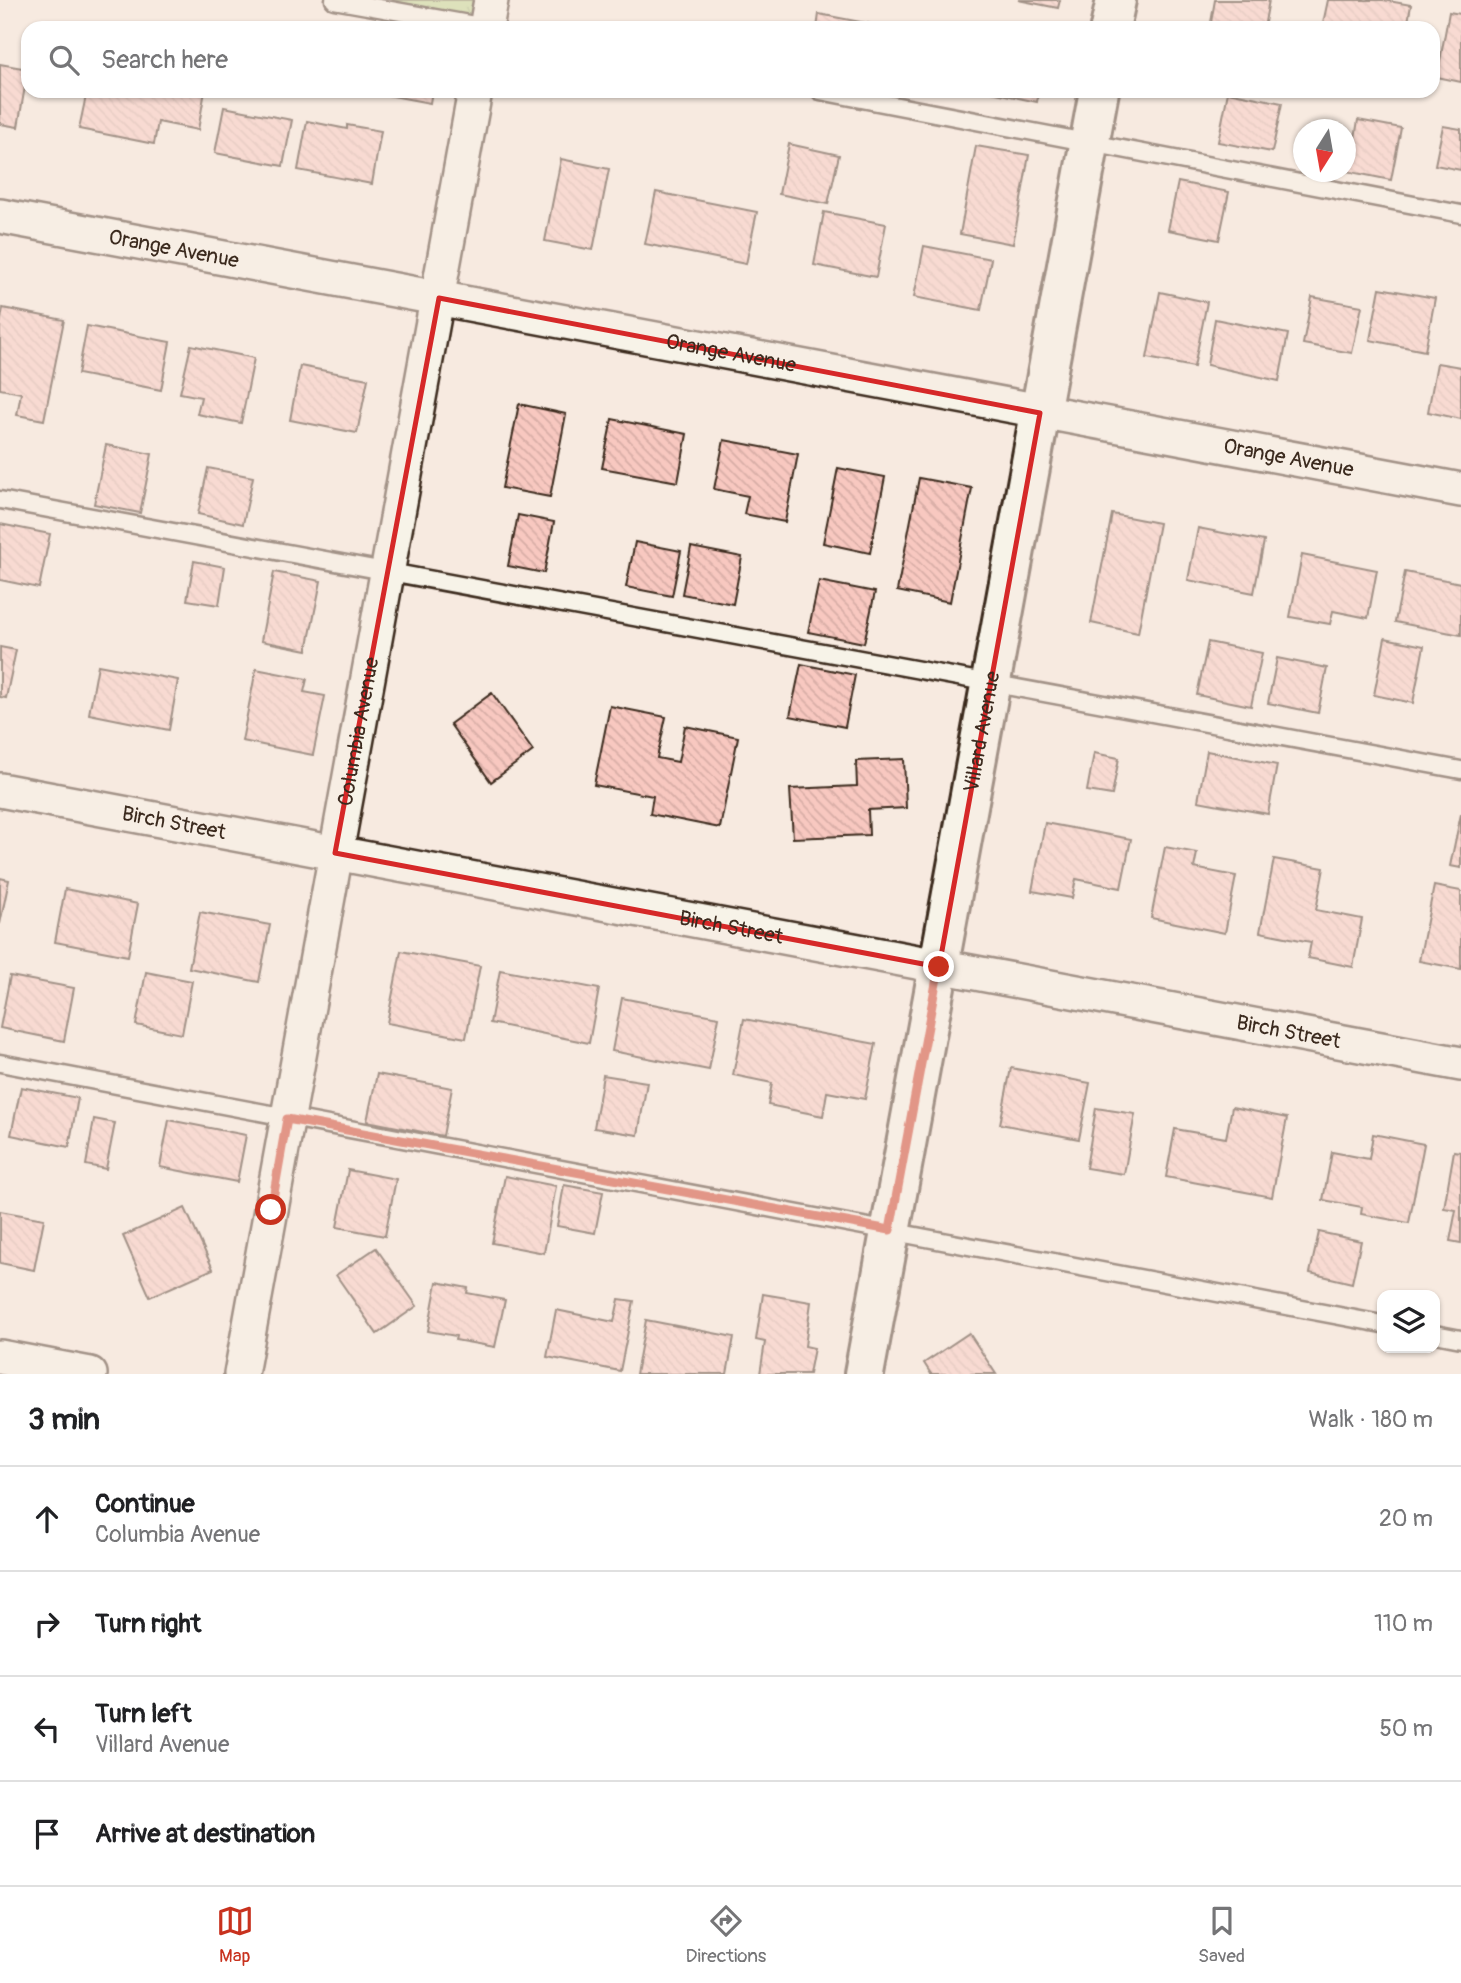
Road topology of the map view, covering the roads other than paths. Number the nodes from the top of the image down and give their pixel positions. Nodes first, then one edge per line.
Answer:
1 (334, 0) edge
2 (491, 0) edge
3 (1116, 0) edge
4 (450, 21) edge
5 (489, 21) edge
6 (1112, 21) edge
7 (474, 98) edge
8 (857, 98) edge
9 (1098, 98) edge
10 (1089, 142) junction
11 (1461, 214) edge
12 (0, 216) edge
13 (439, 298) junction
14 (1040, 413) junction
15 (1461, 490) edge
16 (0, 500) edge
17 (387, 572) junction
18 (990, 684) junction
19 (1461, 770) edge
20 (0, 790) edge
21 (335, 853) junction
22 (939, 967) junction
23 (0, 1063) edge
24 (1461, 1064) edge
25 (287, 1119) junction
26 (890, 1230) junction
27 (1377, 1323) edge
28 (1440, 1335) edge
29 (1461, 1339) edge
30 (0, 1357) edge
31 (90, 1374) edge
32 (241, 1374) edge
33 (864, 1374) edge

1 - 4 lane
2 - 5 street
3 - 6 street
7 - 13 street, Columbia Avenue
8 - 10 lane
9 - 10 street, Villard Avenue
10 - 11 lane
10 - 14 street, Villard Avenue
12 - 13 street, Orange Avenue
13 - 14 street, Orange Avenue
13 - 17 street, Columbia Avenue
14 - 15 street, Orange Avenue
14 - 18 street, Villard Avenue
16 - 17 lane
17 - 18 lane
17 - 21 street, Columbia Avenue
18 - 19 lane
18 - 22 street, Villard Avenue
20 - 21 street, Birch Street
21 - 22 street, Birch Street
21 - 25 street, Columbia Avenue
22 - 24 street, Birch Street
22 - 26 street, Villard Avenue
23 - 25 lane
25 - 26 lane
25 - 32 street, Columbia Avenue
26 - 27 lane
26 - 33 street, Villard Avenue
28 - 29 lane
30 - 31 street

